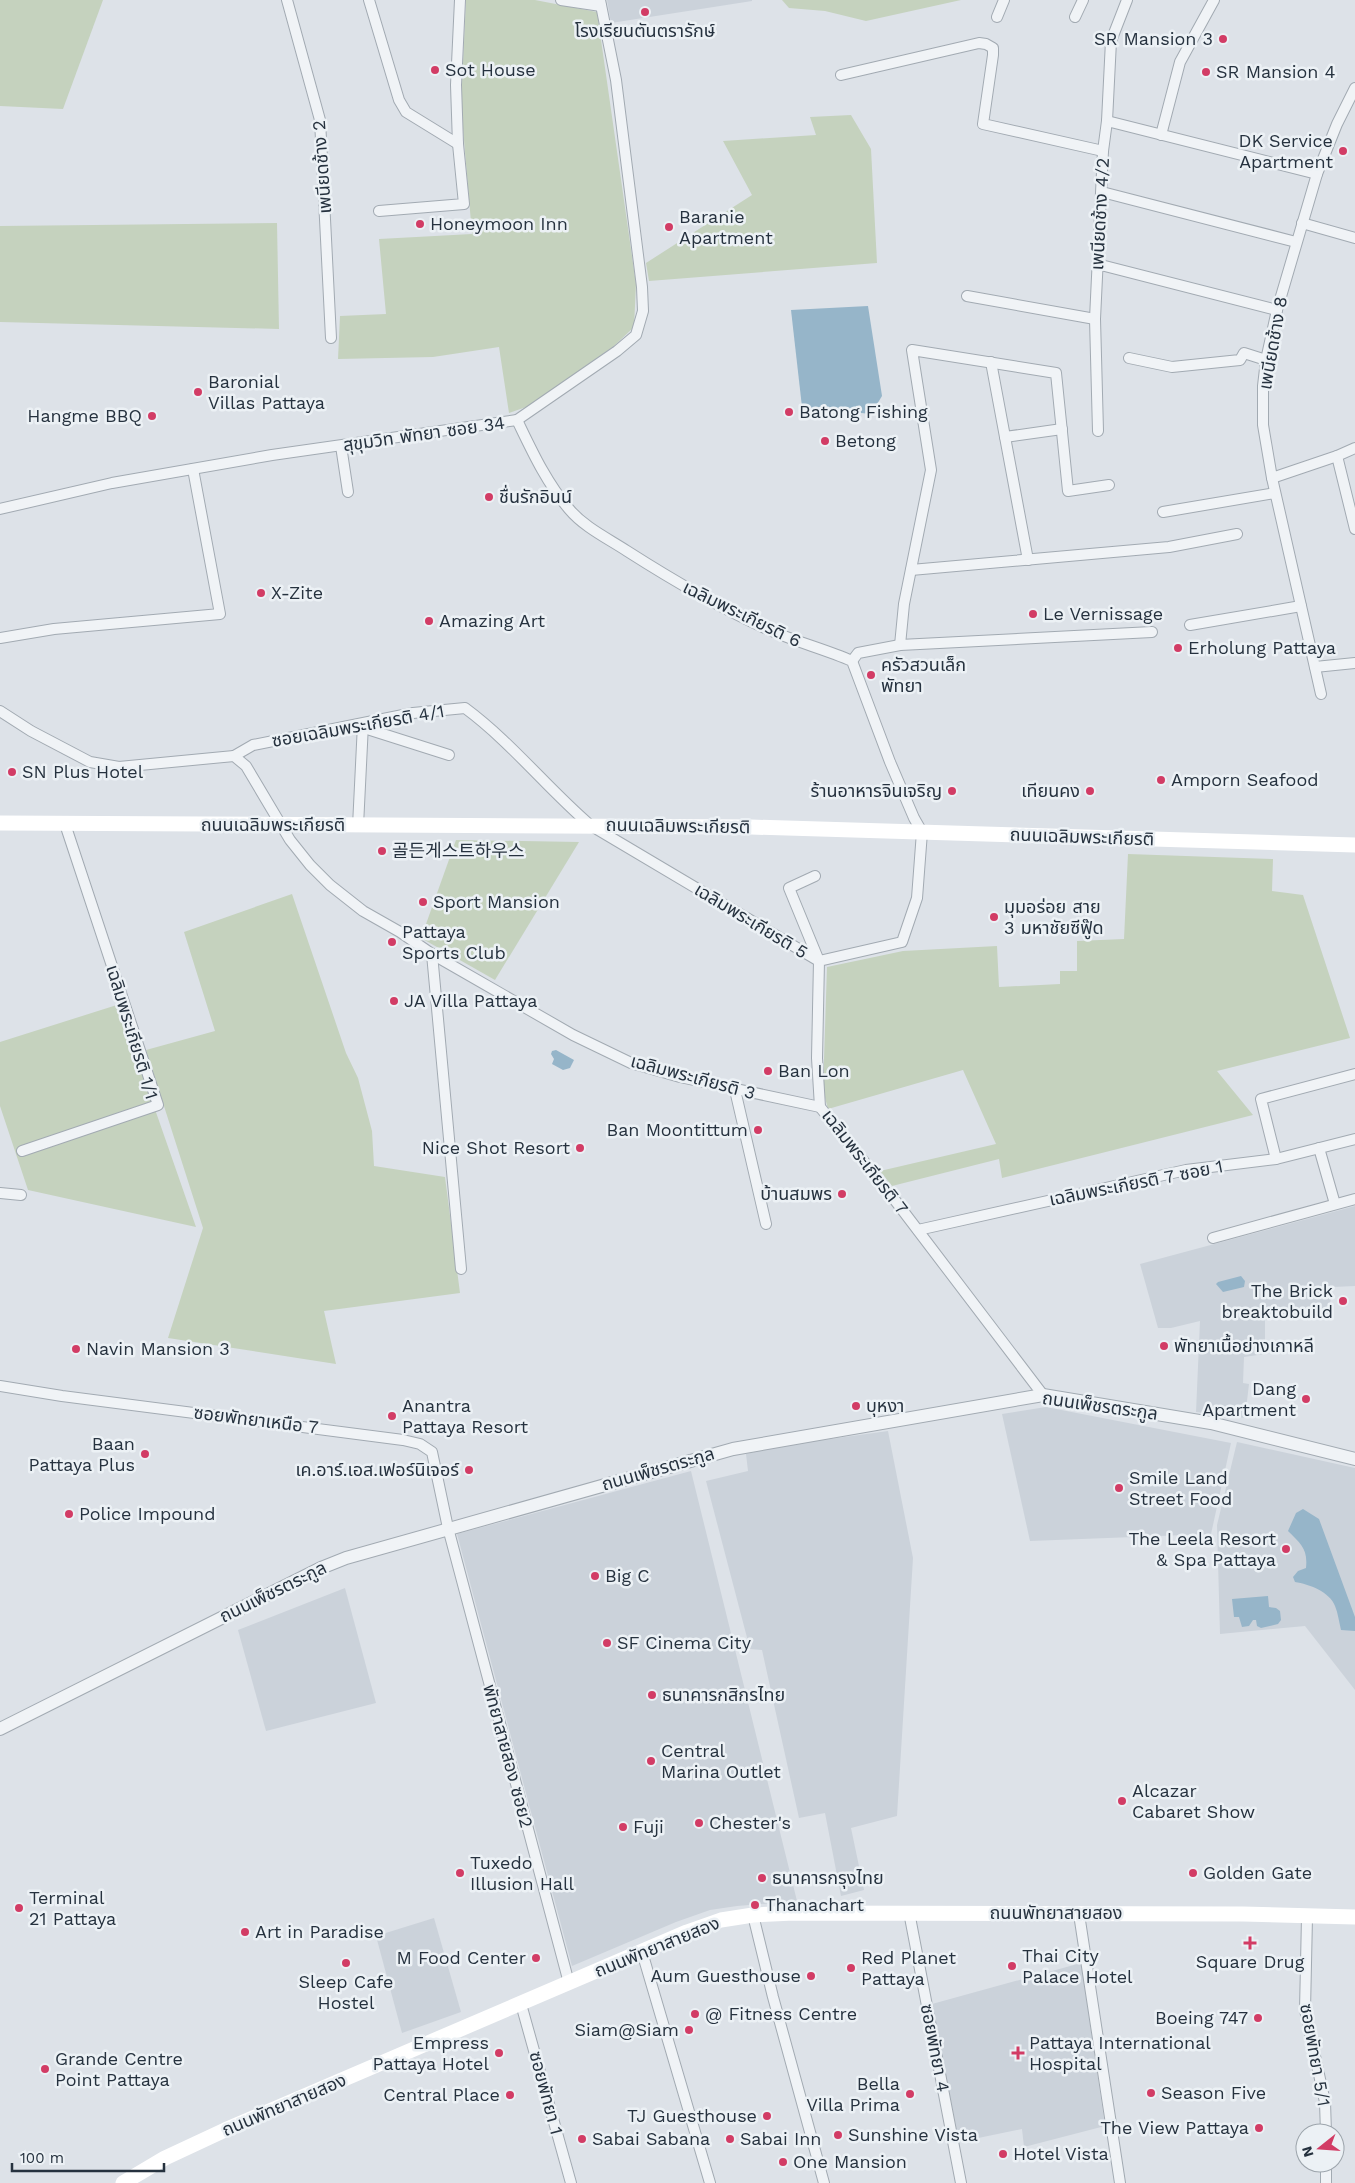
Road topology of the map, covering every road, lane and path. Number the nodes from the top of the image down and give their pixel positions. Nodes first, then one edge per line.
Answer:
1 (287, 0) edge
2 (369, 0) edge
3 (460, 0) edge
4 (561, 0) edge
5 (1004, 0) edge
6 (1083, 0) edge
7 (1127, 0) edge
8 (1214, 0) edge
9 (601, 3) edge
10 (997, 17) dead end
11 (1075, 18) dead end
12 (841, 75) dead end
13 (1355, 88) edge
14 (1107, 121) junction
15 (1161, 135) junction
16 (458, 144) junction
17 (1103, 151) junction
18 (1317, 174) junction
19 (1102, 192) junction
20 (379, 211) dead end
21 (1302, 223) junction
22 (1355, 238) edge
23 (1296, 242) junction
24 (1097, 264) junction
25 (967, 296) dead end
26 (1277, 310) junction
27 (1095, 319) junction
28 (331, 338) dead end
29 (1128, 358) dead end
30 (1266, 360) junction
31 (991, 362) junction
32 (517, 420) junction
33 (1062, 429) junction
34 (1098, 431) dead end
35 (1005, 437) junction
36 (341, 446) junction
37 (1355, 448) edge
38 (1337, 456) junction
39 (193, 468) junction
40 (1272, 478) junction
41 (1109, 486) dead end
42 (348, 492) dead end
43 (1275, 493) junction
44 (0, 509) edge
45 (1163, 512) dead end
46 (1355, 529) edge
47 (1237, 534) dead end
48 (1028, 560) junction
49 (912, 570) junction
50 (1301, 606) junction
51 (1190, 625) dead end
52 (1152, 632) dead end
53 (0, 638) edge
54 (900, 645) junction
55 (852, 661) junction
56 (1355, 663) edge
57 (1315, 666) junction
58 (1321, 694) dead end
59 (0, 711) edge
60 (363, 726) junction
61 (449, 755) dead end
62 (234, 756) junction
63 (0, 824) edge
64 (65, 824) junction
65 (282, 825) junction
66 (590, 825) junction
67 (358, 826) junction
68 (922, 832) junction
69 (1355, 845) edge
70 (815, 876) dead end
71 (432, 954) junction
72 (819, 962) junction
73 (1355, 1074) edge
74 (736, 1090) junction
75 (820, 1106) junction
76 (1355, 1139) edge
77 (1319, 1148) junction
78 (22, 1151) dead end
79 (1276, 1159) junction
80 (0, 1192) edge
81 (21, 1196) dead end
82 (1355, 1199) edge
83 (1336, 1204) junction
84 (766, 1224) dead end
85 (918, 1230) junction
86 (1213, 1238) dead end
87 (461, 1269) dead end
88 (0, 1386) edge
89 (1043, 1395) junction
90 (1355, 1459) edge
91 (448, 1528) junction
92 (0, 1729) edge
93 (909, 1912) junction
94 (1079, 1914) junction
95 (753, 1915) junction
96 (1307, 1917) junction
97 (1355, 1917) edge
98 (642, 1952) junction
99 (569, 1983) junction
100 (521, 2004) junction
101 (1326, 2123) edge
102 (123, 2183) edge
103 (571, 2183) edge
104 (710, 2183) edge
105 (824, 2183) edge
106 (961, 2183) edge
107 (1120, 2183) edge

1 - 28 street, เพนียดช้าง 2
2 - 16 street
3 - 16 street
4 - 9 street
5 - 10 street
6 - 11 street
7 - 14 street, เพนียดช้าง 4/2
8 - 15 street
9 - 32 street, สุขุมวิท พัทยา ซอย 34
12 - 17 street
13 - 18 street, เพนียดช้าง 8
14 - 15 street
14 - 17 street, เพนียดช้าง 4/2
15 - 18 street
16 - 20 street
17 - 19 street, เพนียดช้าง 4/2
18 - 21 street, เพนียดช้าง 8
19 - 23 street
19 - 24 street, เพนียดช้าง 4/2
21 - 22 street
21 - 23 street, เพนียดช้าง 8
23 - 26 street, เพนียดช้าง 8
24 - 26 street
24 - 27 street, เพนียดช้าง 4/2
25 - 27 street
26 - 30 street, เพนียดช้าง 8
27 - 34 street, เพนียดช้าง 4/2
29 - 30 street
30 - 40 street, เพนียดช้าง 8
31 - 33 street
31 - 35 street
31 - 49 street
32 - 36 street, สุขุมวิท พัทยา ซอย 34
32 - 55 street, เฉลิมพระเกียรติ 6
33 - 35 street
33 - 41 street
35 - 48 street
36 - 39 street, สุขุมวิท พัทยา ซอย 34
36 - 42 street
37 - 38 street
38 - 40 street
38 - 46 street
39 - 44 street, สุขุมวิท พัทยา ซอย 34
39 - 53 street
40 - 43 street, เพนียดช้าง 8
43 - 45 street
43 - 50 street, เพนียดช้าง 8
47 - 48 street
48 - 49 street
49 - 54 street
50 - 51 street
50 - 57 street, เพนียดช้าง 8
52 - 54 street
54 - 55 street
55 - 68 street
56 - 57 street
57 - 58 street, เพนียดช้าง 8
59 - 62 street
60 - 61 street
60 - 62 street, ซอยเฉลิมพระเกียรติ 4/1
60 - 66 street, ซอยเฉลิมพระเกียรติ 4/1
60 - 67 street
62 - 65 street, เฉลิมพระเกียรติ 3
63 - 64 main road, ถนนเฉลิมพระเกียรติ
64 - 65 main road, ถนนเฉลิมพระเกียรติ
64 - 78 street, เฉลิมพระเกียรติ 1/1
65 - 67 main road, ถนนเฉลิมพระเกียรติ
65 - 71 street, เฉลิมพระเกียรติ 3
66 - 67 main road, ถนนเฉลิมพระเกียรติ
66 - 68 main road, ถนนเฉลิมพระเกียรติ
66 - 72 street, เฉลิมพระเกียรติ 5
68 - 69 main road, ถนนเฉลิมพระเกียรติ
68 - 72 street
70 - 72 street, เฉลิมพระเกียรติ 5
71 - 74 street, เฉลิมพระเกียรติ 3
71 - 87 street
72 - 75 street, เฉลิมพระเกียรติ 7
73 - 79 street
74 - 75 street, เฉลิมพระเกียรติ 3
74 - 84 street
75 - 85 street, เฉลิมพระเกียรติ 7
76 - 77 street, เฉลิมพระเกียรติ 7 ซอย 1
77 - 79 street, เฉลิมพระเกียรติ 7 ซอย 1
77 - 83 street
79 - 85 street, เฉลิมพระเกียรติ 7 ซอย 1
80 - 81 street
82 - 83 street
83 - 86 street
85 - 89 street, เฉลิมพระเกียรติ 7
88 - 91 street, ซอยพัทยาเหนือ 7
89 - 90 street, ถนนเพ็ชรตระกูล
89 - 91 street, ถนนเพ็ชรตระกูล
91 - 92 street, ถนนเพ็ชรตระกูล
91 - 99 street, พัทยาสายสอง ซอย2
93 - 94 main road, ถนนพัทยาสายสอง
93 - 95 main road, ถนนพัทยาสายสอง
93 - 106 street, ซอยพัทยา 4
94 - 96 main road, ถนนพัทยาสายสอง
94 - 107 street
95 - 98 main road, ถนนพัทยาสายสอง
95 - 105 street
96 - 97 main road, ถนนพัทยาสายสอง
96 - 101 street, ซอยพัทยา 5/1
98 - 99 main road, ถนนพัทยาสายสอง
98 - 104 street
99 - 100 main road, ถนนพัทยาสายสอง
100 - 102 main road, ถนนพัทยาสายสอง
100 - 103 street, ซอยพัทยา 1

